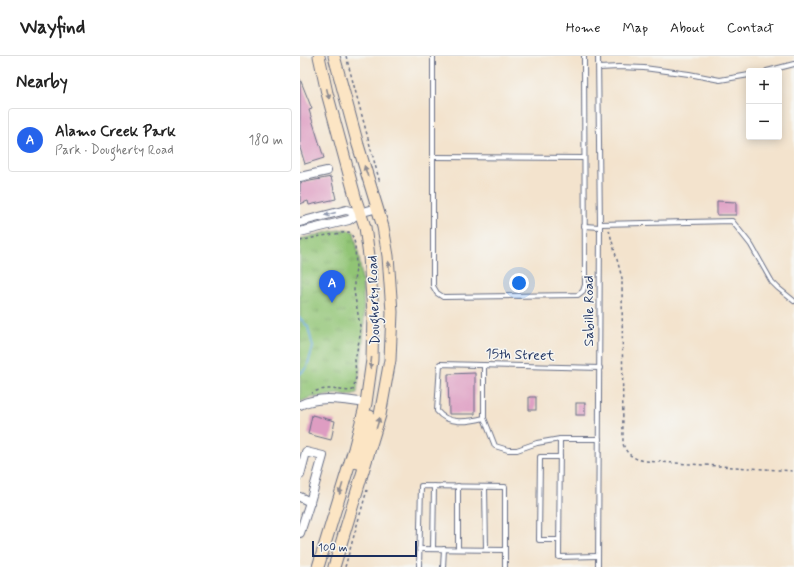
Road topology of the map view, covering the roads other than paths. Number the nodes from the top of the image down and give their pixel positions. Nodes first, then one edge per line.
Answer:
1 (319, 56) edge
2 (334, 56) edge
3 (433, 56) edge
4 (584, 56) edge
5 (598, 56) edge
6 (794, 64) edge
7 (599, 68) junction
8 (779, 68) edge
9 (746, 76) edge
10 (433, 156) junction
11 (584, 158) junction
12 (327, 171) dead end
13 (300, 176) edge
14 (378, 208) junction
15 (359, 213) junction
16 (300, 222) edge
17 (600, 225) junction
18 (584, 226) junction
19 (300, 232) edge
20 (794, 301) edge
21 (484, 364) junction
22 (600, 368) junction
23 (366, 403) junction
24 (300, 405) edge
25 (484, 418) junction
26 (560, 439) junction
27 (599, 439) junction
28 (560, 457) junction
29 (300, 475) edge
30 (359, 484) junction
31 (434, 486) junction
32 (458, 486) junction
33 (485, 486) junction
34 (300, 497) edge
35 (310, 502) junction
36 (300, 533) edge
37 (559, 540) junction
38 (420, 549) junction
39 (433, 549) junction
40 (444, 549) junction
41 (458, 549) junction
42 (486, 549) junction
43 (505, 550) junction
44 (598, 556) junction
45 (318, 567) edge
46 (334, 567) edge
47 (419, 567) edge
48 (443, 567) edge
49 (505, 567) edge
50 (598, 567) edge

1 -> 15 main road, Dougherty Road
14 -> 2 main road, Dougherty Road
3 - 10 lane
4 - 11 lane
5 - 7 lane, Sabille Road
6 - 8 lane
7 - 9 lane
7 - 17 lane, Sabille Road
10 - 11 lane
10 - 18 lane
11 - 18 lane
12 - 13 street
14 - 15 street
30 -> 14 main road, Dougherty Road
15 -> 16 street
15 - 19 street
15 -> 23 main road, Dougherty Road
17 - 18 lane
17 - 20 lane
17 - 22 lane, Sabille Road
21 - 22 lane, 15th Street
21 - 25 lane
21 - 25 lane, 15th Street
22 - 27 lane, Sabille Road
23 - 24 street
23 - 30 main road
23 -> 45 main road, Dougherty Road
25 - 26 lane
26 - 27 lane
26 - 28 lane
27 - 44 lane, Sabille Road
28 - 37 lane
28 - 37 lane
29 - 35 street
30 - 46 main road, Dougherty Road
31 - 32 lane
31 - 38 lane
31 - 39 lane
32 - 33 lane
32 - 41 lane
33 - 42 lane
33 - 43 lane
34 - 35 street
35 - 36 street
37 - 44 lane
38 - 39 lane
38 - 47 lane
39 - 40 lane
40 - 41 lane
40 - 48 lane
41 - 42 lane
42 - 43 lane
43 - 49 lane
44 - 50 lane, Sabille Road

